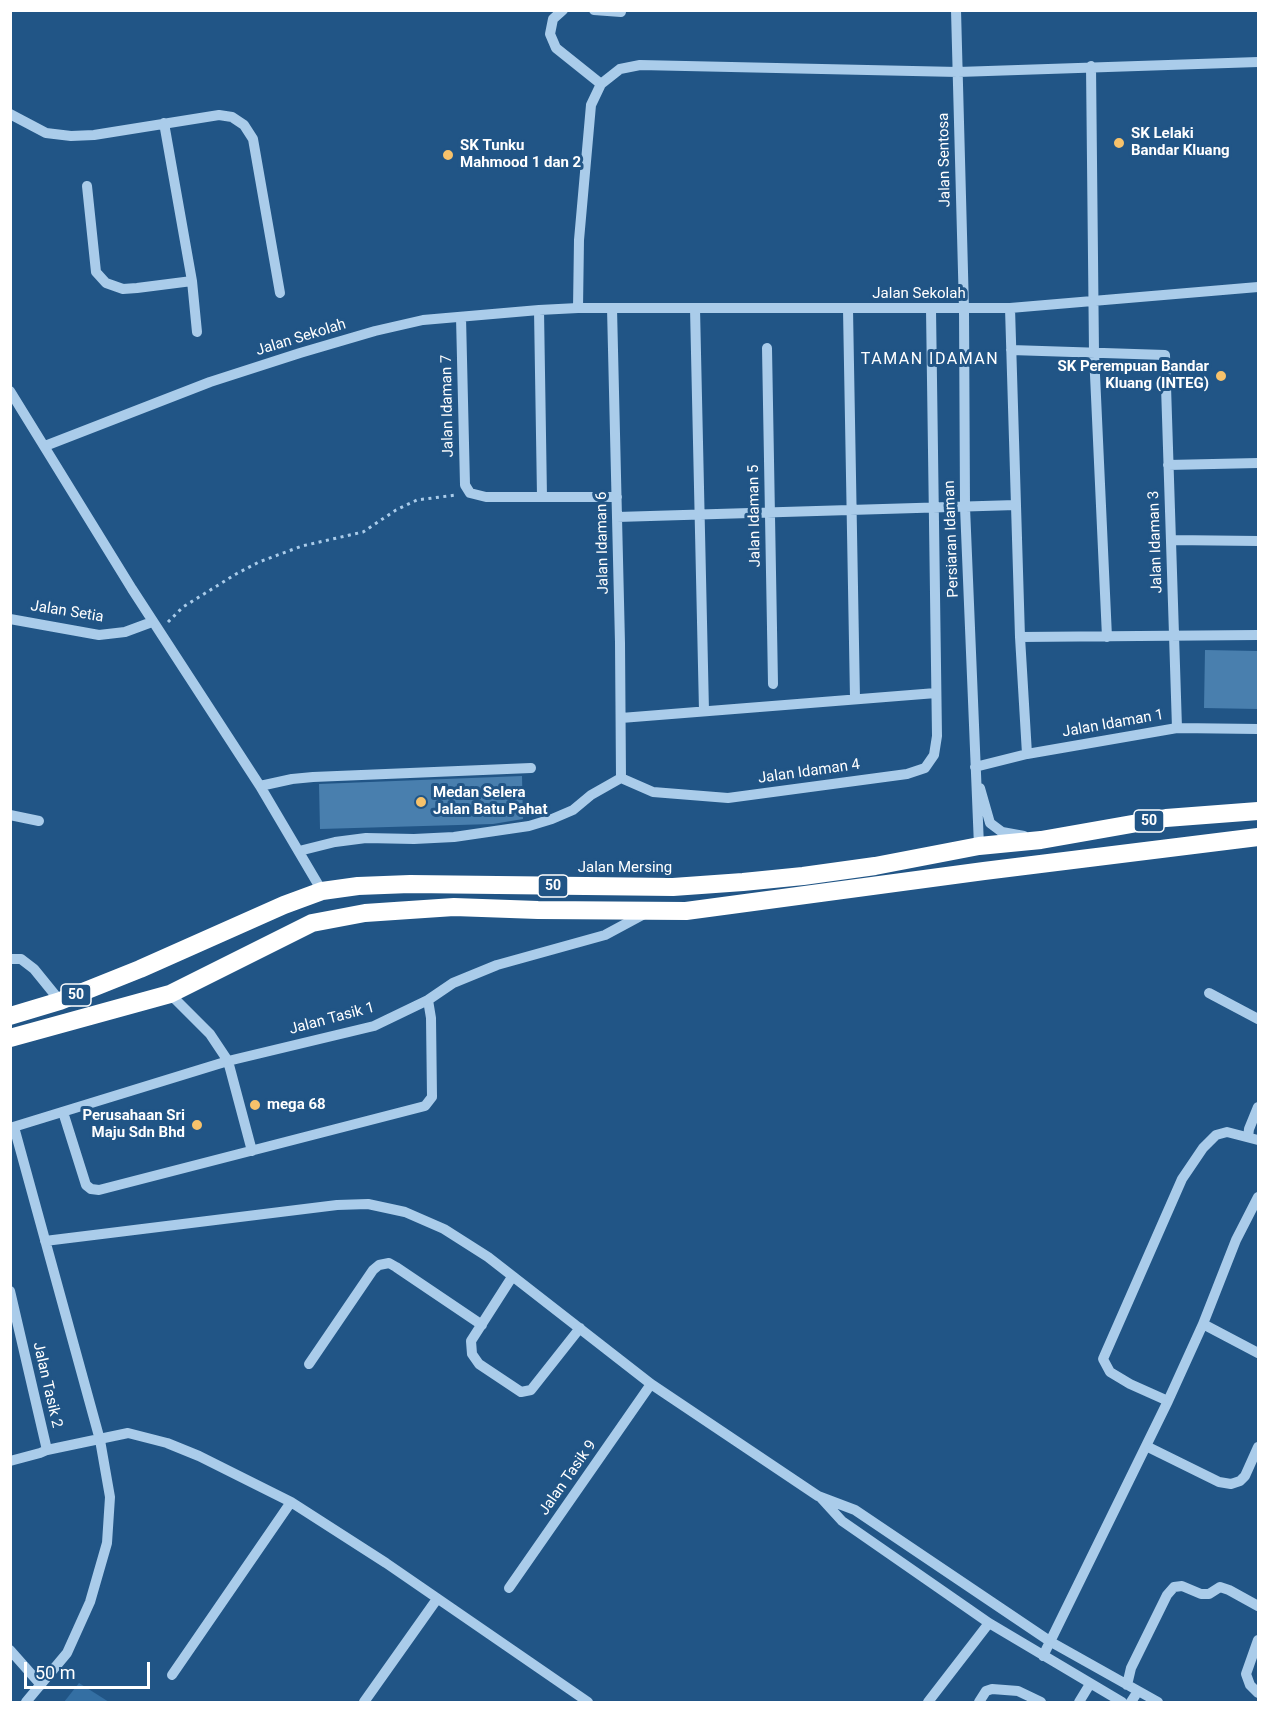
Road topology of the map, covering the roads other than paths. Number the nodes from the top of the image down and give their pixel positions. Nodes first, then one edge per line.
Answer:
1 (562, 10) edge
2 (594, 10) edge
3 (956, 10) edge
4 (621, 12) dead end
5 (1258, 62) edge
6 (1091, 66) junction
7 (958, 72) junction
8 (601, 84) junction
9 (10, 114) edge
10 (164, 123) junction
11 (87, 186) dead end
12 (192, 281) junction
13 (1258, 287) edge
14 (280, 293) dead end
15 (1093, 301) junction
16 (578, 308) junction
17 (612, 308) junction
18 (1010, 308) junction
19 (695, 309) junction
20 (848, 309) junction
21 (931, 309) junction
22 (964, 309) junction
23 (539, 310) junction
24 (461, 317) junction
25 (197, 332) dead end
26 (767, 348) dead end
27 (1011, 350) junction
28 (1094, 353) junction
29 (10, 391) edge
30 (45, 446) junction
31 (1258, 463) edge
32 (1168, 465) junction
33 (542, 497) junction
34 (617, 497) junction
35 (1016, 505) junction
36 (965, 507) junction
37 (934, 508) junction
38 (852, 510) junction
39 (770, 513) junction
40 (699, 515) junction
41 (617, 518) junction
42 (1171, 540) junction
43 (1258, 541) edge
44 (10, 619) edge
45 (153, 622) junction
46 (1258, 635) edge
47 (1174, 636) junction
48 (1020, 637) junction
49 (1107, 637) junction
50 (773, 684) dead end
51 (936, 693) junction
52 (855, 699) junction
53 (704, 711) junction
54 (621, 718) junction
55 (1177, 728) junction
56 (1258, 729) edge
57 (1027, 754) junction
58 (975, 767) junction
59 (531, 768) dead end
60 (621, 778) junction
61 (260, 786) junction
62 (1258, 811) edge
63 (10, 815) edge
64 (39, 821) dead end
65 (1258, 837) edge
66 (1041, 840) junction
67 (979, 846) junction
68 (299, 850) junction
69 (322, 891) junction
70 (649, 911) junction
71 (10, 959) edge
72 (1209, 993) dead end
73 (170, 994) junction
74 (428, 1000) junction
75 (60, 1001) junction
76 (10, 1016) edge
77 (1258, 1019) edge
78 (10, 1038) edge
79 (228, 1060) junction
80 (1258, 1107) edge
81 (63, 1112) junction
82 (12, 1127) edge
83 (1253, 1138) edge
84 (252, 1151) junction
85 (1258, 1197) edge
86 (45, 1241) junction
87 (512, 1276) junction
88 (10, 1291) edge
89 (1203, 1324) junction
90 (482, 1325) junction
91 (580, 1328) junction
92 (1258, 1353) edge
93 (309, 1364) dead end
94 (651, 1384) junction
95 (1168, 1401) junction
96 (100, 1440) junction
97 (1146, 1446) junction
98 (1258, 1447) edge
99 (47, 1450) junction
100 (10, 1461) edge
101 (818, 1496) junction
102 (291, 1502) junction
103 (509, 1588) dead end
104 (437, 1599) junction
105 (1258, 1606) edge
106 (989, 1623) junction
107 (1258, 1640) edge
108 (1051, 1642) junction
109 (10, 1650) edge
110 (1043, 1656) junction
111 (172, 1675) dead end
112 (1090, 1684) junction
113 (41, 1685) junction
114 (1127, 1685) junction
115 (1138, 1691) junction
116 (1258, 1693) edge
117 (573, 1698) edge
118 (26, 1702) edge
119 (364, 1702) edge
120 (588, 1702) edge
121 (928, 1702) edge
122 (979, 1702) edge
123 (1041, 1702) edge
124 (1079, 1702) edge
125 (1122, 1702) edge
126 (1131, 1702) edge
127 (1158, 1702) edge

1 - 8 street
2 - 4 street
3 - 7 street, Jalan Sentosa
5 - 6 street
6 - 7 street
6 - 15 street
7 - 8 street
7 - 22 street, Jalan Sentosa
8 - 16 street
9 - 10 street
10 - 12 street
10 - 14 street
11 - 12 street
12 - 25 street
13 - 15 street, Jalan Sekolah
15 - 18 street, Jalan Sekolah
15 - 28 street
16 - 17 street, Jalan Sekolah
16 - 23 street, Jalan Sekolah
17 - 19 street, Jalan Sekolah
17 - 34 street, Jalan Idaman 6
18 - 22 street, Jalan Sekolah
18 - 27 street
19 - 20 street, Jalan Sekolah
19 - 40 street
20 - 21 street, Jalan Sekolah
20 - 38 street
21 - 22 street, Jalan Sekolah
21 - 37 street, Jalan Idaman 4
22 - 36 street, Persiaran Idaman
23 - 24 street, Jalan Sekolah
23 - 33 street
24 - 30 street, Jalan Sekolah
24 - 33 street, Jalan Idaman 7
26 - 39 street, Jalan Idaman 5
27 - 28 street
27 - 35 street
28 - 32 street, Jalan Idaman 3
28 - 49 street
29 - 30 street
30 - 45 street
31 - 32 street
32 - 42 street, Jalan Idaman 3
33 - 34 street
34 - 41 street, Jalan Idaman 6
35 - 36 street
35 - 48 street
36 - 37 street
36 - 58 street, Persiaran Idaman
37 - 38 street
37 - 51 street, Jalan Idaman 4
38 - 39 street
38 - 52 street
39 - 40 street
39 - 50 street, Jalan Idaman 5
40 - 41 street
40 - 53 street
41 - 54 street, Jalan Idaman 6
42 - 43 street
42 - 47 street, Jalan Idaman 3
44 - 45 street, Jalan Setia
45 - 61 street
46 - 47 street
47 - 49 street
47 - 55 street, Jalan Idaman 3
48 - 49 street
48 - 57 street
51 - 52 street
51 - 60 street, Jalan Idaman 4
52 - 53 street
53 - 54 street
54 - 60 street, Jalan Idaman 6
55 - 56 street, Jalan Idaman 1
55 - 57 street, Jalan Idaman 1
57 - 58 street, Jalan Idaman 1
58 - 66 street, Persiaran Idaman
58 - 67 street, Persiaran Idaman
59 - 61 street
60 - 68 street
61 - 68 street
62 - 66 highway, Jalan Mersing / 50
63 - 64 street
65 - 70 highway
66 - 67 highway, Jalan Mersing / 50
67 - 69 highway, Jalan Mersing / 50
68 - 69 street
69 - 75 highway, Jalan Mersing / 50
70 - 73 highway
70 - 74 street, Jalan Tasik 1
71 - 75 street
72 - 77 street
73 - 78 highway
73 - 79 street
74 - 79 street, Jalan Tasik 1
74 - 84 street
75 - 76 highway, Jalan Mersing / 50
79 - 81 street, Jalan Tasik 1
79 - 84 street
80 - 83 street
81 - 82 street, Jalan Tasik 1
81 - 84 street
82 - 86 street
83 - 95 street
85 - 89 street
86 - 87 street
86 - 96 street
87 - 90 street
87 - 91 street
88 - 99 street, Jalan Tasik 2
89 - 92 street
89 - 95 street
90 - 91 street
90 - 93 street
91 - 94 street
94 - 101 street
94 - 103 street, Jalan Tasik 9
95 - 97 street
96 - 99 street
96 - 102 street
96 - 113 street
97 - 98 street
97 - 108 street
99 - 100 street, Jalan Tasik 2
101 - 106 street
101 - 108 street
102 - 104 street
102 - 111 street
104 - 117 street
104 - 119 street
105 - 114 street
106 - 110 street
106 - 121 street
107 - 116 street
108 - 110 street
108 - 114 street
109 - 113 street
110 - 112 street
112 - 124 street
112 - 125 street
113 - 118 street
114 - 115 street
115 - 126 street
115 - 127 street
117 - 120 street
122 - 123 street

